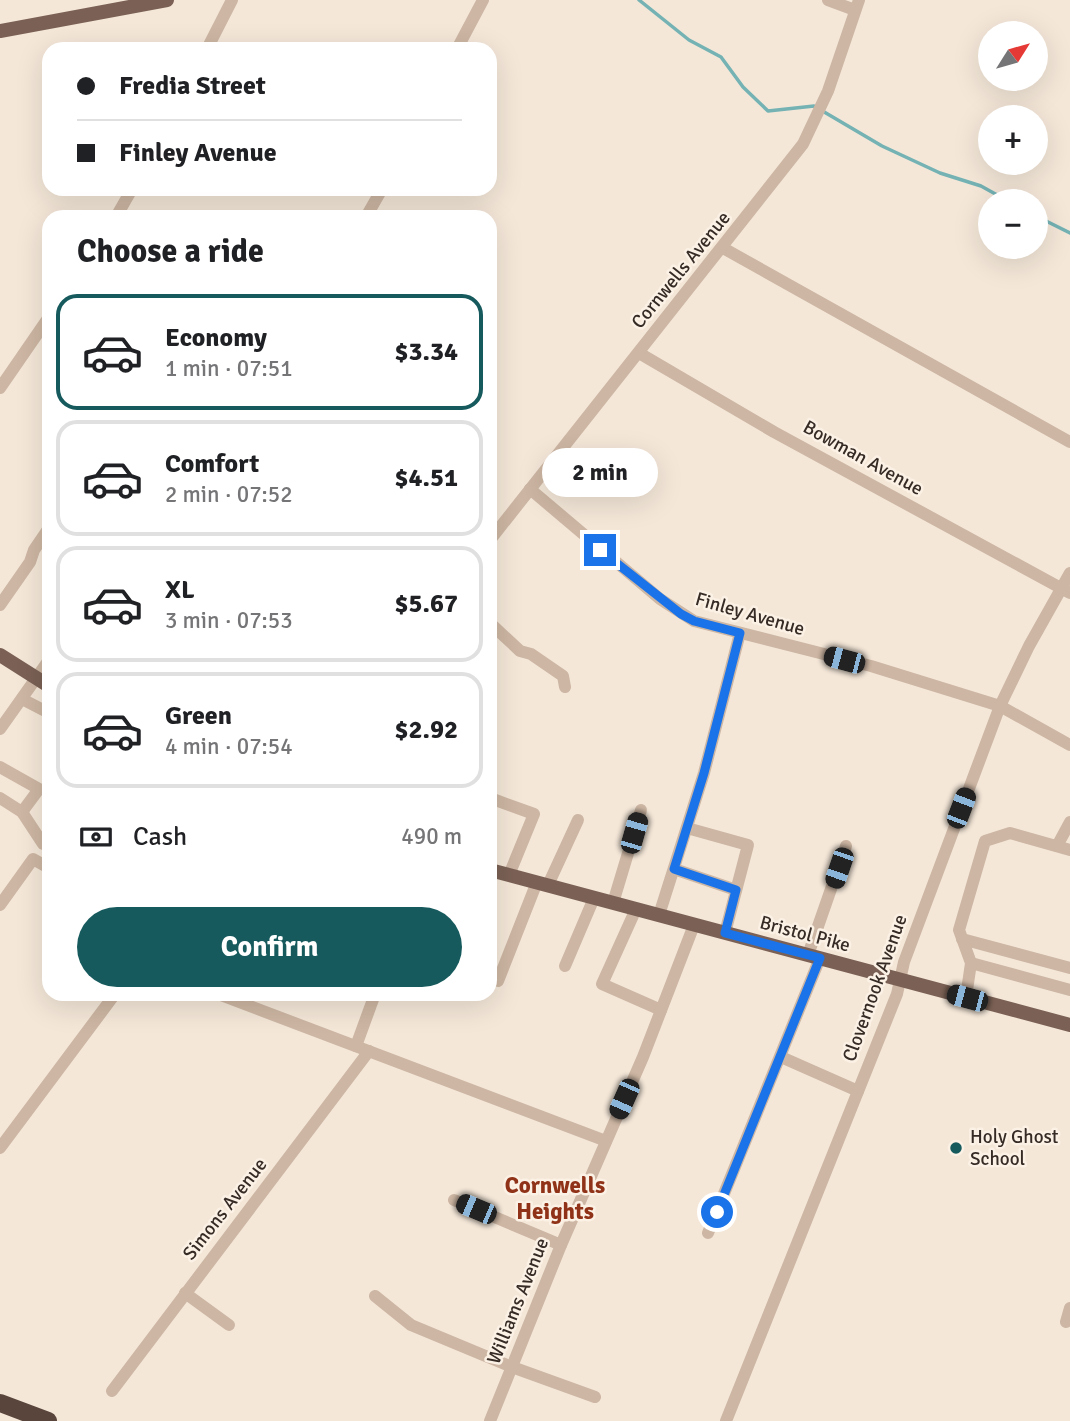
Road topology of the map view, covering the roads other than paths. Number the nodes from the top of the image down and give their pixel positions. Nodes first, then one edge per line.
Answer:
1 (167, 0) edge
2 (232, 0) edge
3 (483, 0) edge
4 (828, 0) edge
5 (857, 5) edge
6 (0, 31) edge
7 (210, 42) edge
8 (461, 42) edge
9 (723, 248) junction
10 (42, 327) edge
11 (639, 353) junction
12 (0, 388) edge
13 (1070, 442) edge
14 (530, 489) junction
15 (497, 531) edge
16 (42, 538) edge
17 (1070, 573) edge
18 (1066, 591) edge
19 (0, 605) edge
20 (497, 630) edge
21 (740, 633) junction
22 (0, 655) edge
23 (42, 682) edge
24 (42, 684) edge
25 (565, 687) dead end
26 (22, 699) junction
27 (1000, 706) junction
28 (42, 709) edge
29 (0, 730) edge
30 (1070, 745) edge
31 (0, 767) edge
32 (0, 798) edge
33 (497, 801) edge
34 (640, 810) dead end
35 (22, 812) junction
36 (578, 820) dead end
37 (1070, 822) edge
38 (687, 828) junction
39 (42, 840) edge
40 (846, 846) dead end
41 (1057, 846) junction
42 (42, 849) edge
43 (1070, 850) edge
44 (33, 859) junction
45 (42, 864) edge
46 (674, 869) junction
47 (497, 872) edge
48 (509, 875) junction
49 (543, 884) junction
50 (736, 890) junction
51 (594, 898) junction
52 (613, 903) junction
53 (0, 905) edge
54 (636, 909) junction
55 (659, 915) junction
56 (694, 925) junction
57 (725, 933) junction
58 (962, 939) junction
59 (814, 957) junction
60 (971, 963) junction
61 (565, 966) dead end
62 (1070, 968) edge
63 (900, 979) junction
64 (497, 981) edge
65 (1070, 990) edge
66 (967, 998) junction
67 (111, 1001) edge
68 (237, 1001) edge
69 (372, 1001) edge
70 (662, 1010) junction
71 (1070, 1025) edge
72 (356, 1046) junction
73 (369, 1051) junction
74 (781, 1057) junction
75 (858, 1091) junction
76 (606, 1141) junction
77 (0, 1148) edge
78 (454, 1200) dead end
79 (708, 1233) dead end
80 (561, 1245) junction
81 (185, 1293) junction
82 (375, 1296) dead end
83 (1070, 1308) edge
84 (1066, 1322) dead end
85 (229, 1325) dead end
86 (512, 1367) junction
87 (111, 1391) dead end
88 (595, 1397) dead end
89 (0, 1404) edge
90 (48, 1421) edge
91 (490, 1421) edge
92 (726, 1421) edge

1 - 6 main road
2 - 7 street
3 - 8 street
4 - 5 street
5 - 9 street, Cornwells Avenue
9 - 11 street, Cornwells Avenue
9 - 13 street
10 - 12 street
11 - 14 street, Cornwells Avenue
11 - 18 street, Bowman Avenue
14 - 15 street, Cornwells Avenue
14 - 21 street, Finley Avenue
16 - 19 street
17 - 18 street, Clovernook Avenue
18 - 27 street, Clovernook Avenue
20 - 25 street
21 - 27 street, Finley Avenue
21 - 38 street
22 - 23 main road
24 - 26 street
26 - 28 street
26 - 29 street
27 - 30 street, Finley Avenue
27 - 63 street, Clovernook Avenue
31 - 35 street
32 - 35 street
33 - 48 street
34 - 52 street
35 - 39 street
36 - 49 street
37 - 41 street
38 - 46 street
38 - 50 street
40 - 59 street
41 - 43 street
41 - 58 street
42 - 44 street
44 - 45 street
44 - 53 street
46 - 50 street
46 - 55 street
47 - 48 main road, Bristol Pike
48 - 49 main road, Bristol Pike
49 - 51 main road, Bristol Pike
49 - 64 street
50 - 57 street
51 - 52 main road, Bristol Pike
51 - 61 street
52 - 54 main road, Bristol Pike
54 - 55 main road, Bristol Pike
54 - 70 street
55 - 56 main road, Bristol Pike
56 - 57 main road, Bristol Pike
56 - 70 street, Williams Avenue
57 - 59 main road, Bristol Pike
58 - 60 street
58 - 62 street
59 - 63 main road, Bristol Pike
59 - 74 street
60 - 65 street
60 - 66 street
63 - 66 main road, Bristol Pike
63 - 75 street, Clovernook Avenue
66 - 71 main road, Bristol Pike
67 - 77 street
68 - 72 street
69 - 72 street
70 - 76 street, Williams Avenue
72 - 73 street
73 - 76 street
73 - 81 street, Simons Avenue
74 - 75 street
74 - 79 street
75 - 92 street, Clovernook Avenue
76 - 80 street, Williams Avenue
78 - 80 street
80 - 86 street, Williams Avenue
81 - 85 street
81 - 87 street, Simons Avenue
82 - 86 street
83 - 84 street
86 - 88 street
86 - 91 street, Williams Avenue
89 - 90 highway

